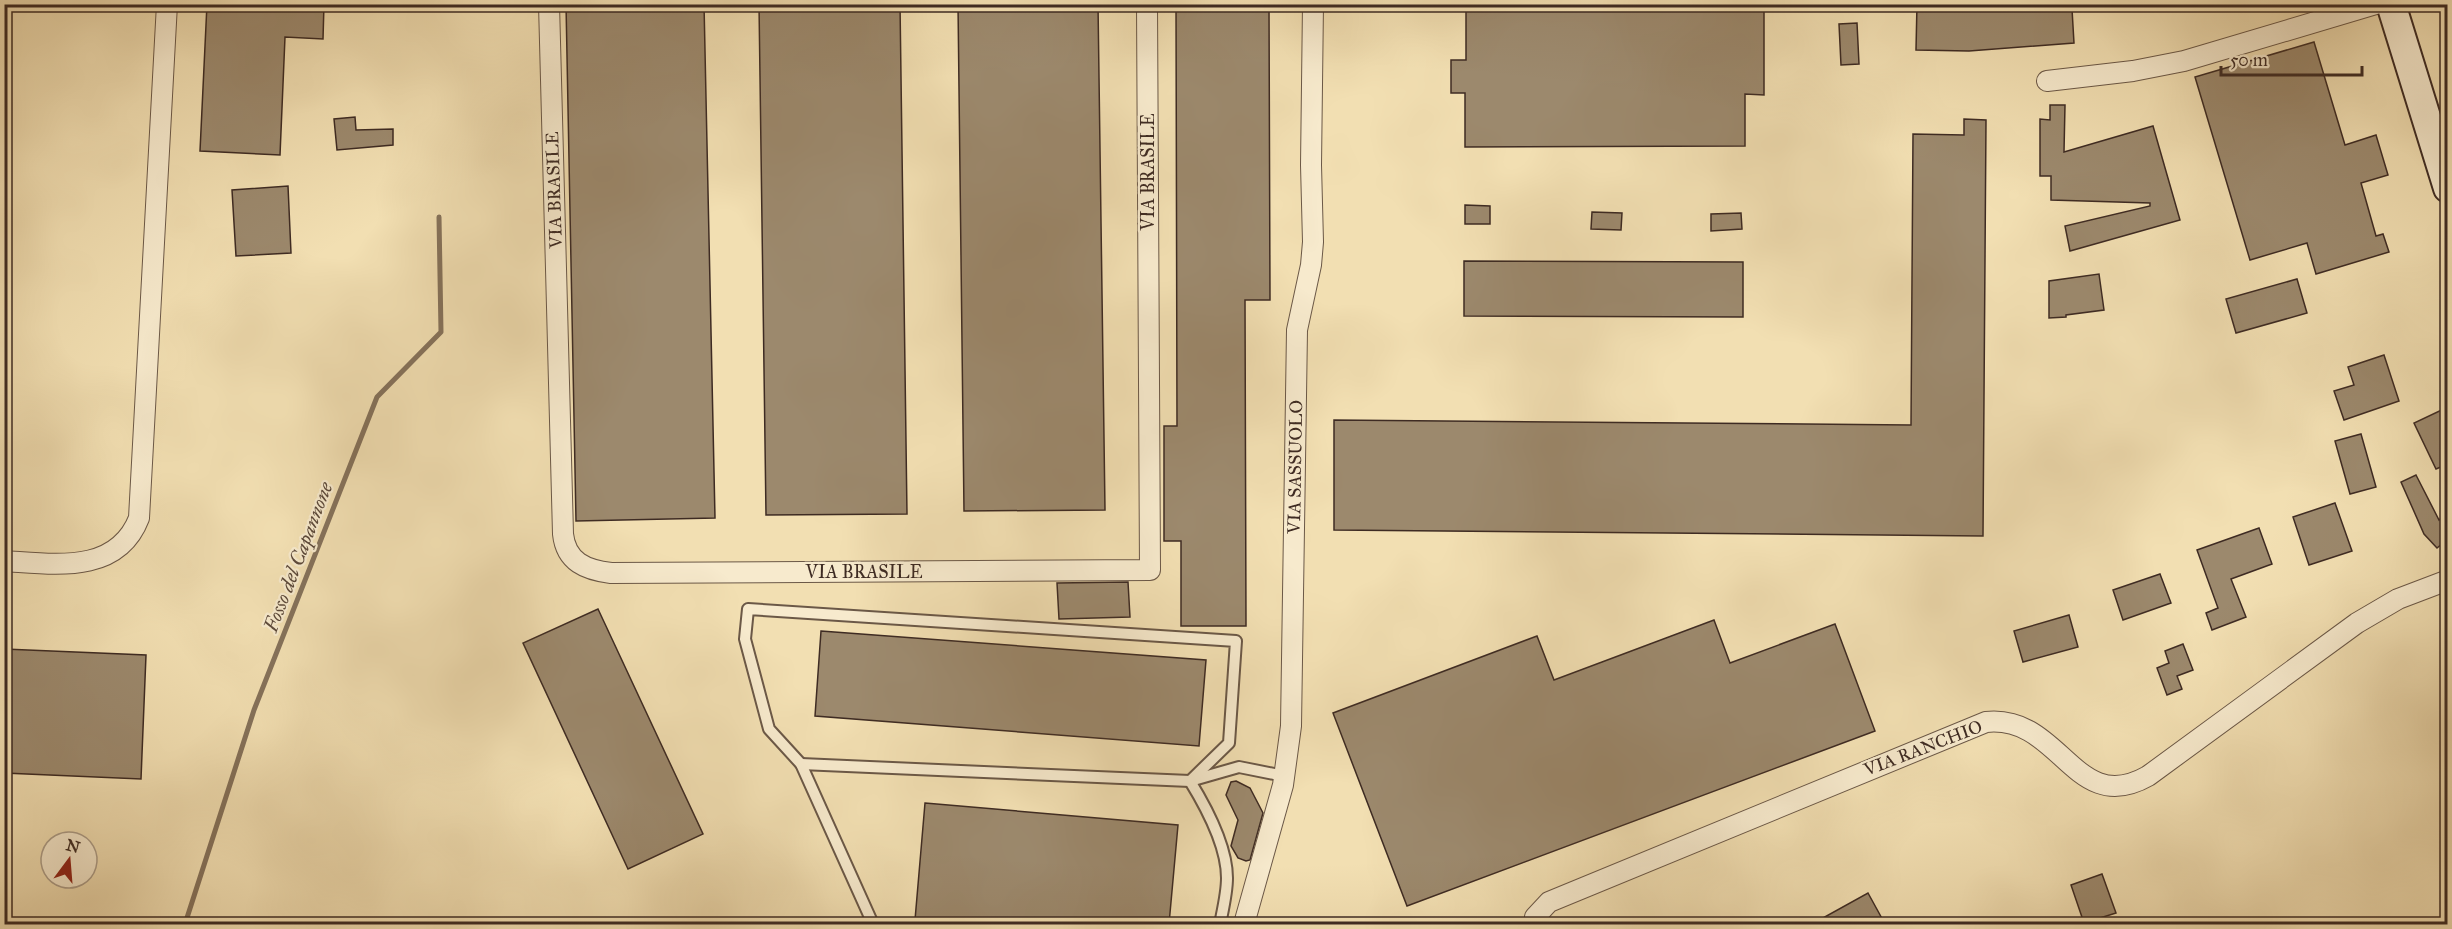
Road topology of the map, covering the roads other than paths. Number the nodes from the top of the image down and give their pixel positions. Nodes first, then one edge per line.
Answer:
1 (167, 4) edge
2 (549, 4) edge
3 (1147, 4) edge
4 (1313, 4) edge
5 (2376, 4) edge
6 (2391, 4) edge
7 (2048, 81) dead end
8 (2448, 188) edge
9 (4, 561) edge
10 (2448, 580) edge
11 (801, 764) junction
12 (1284, 776) junction
13 (1190, 781) junction
14 (873, 924) edge
15 (1220, 924) edge
16 (1244, 924) edge
17 (1534, 924) edge

1 - 9 street
2 - 3 street, VIA BRASILE
4 - 12 street, VIA SASSUOLO
5 - 7 street
6 - 8 street
10 - 17 street, VIA RANCHIO
11 - 13 lane
11 - 13 lane
11 - 14 lane
12 - 13 lane
12 - 16 street, VIA SASSUOLO
13 - 15 lane

